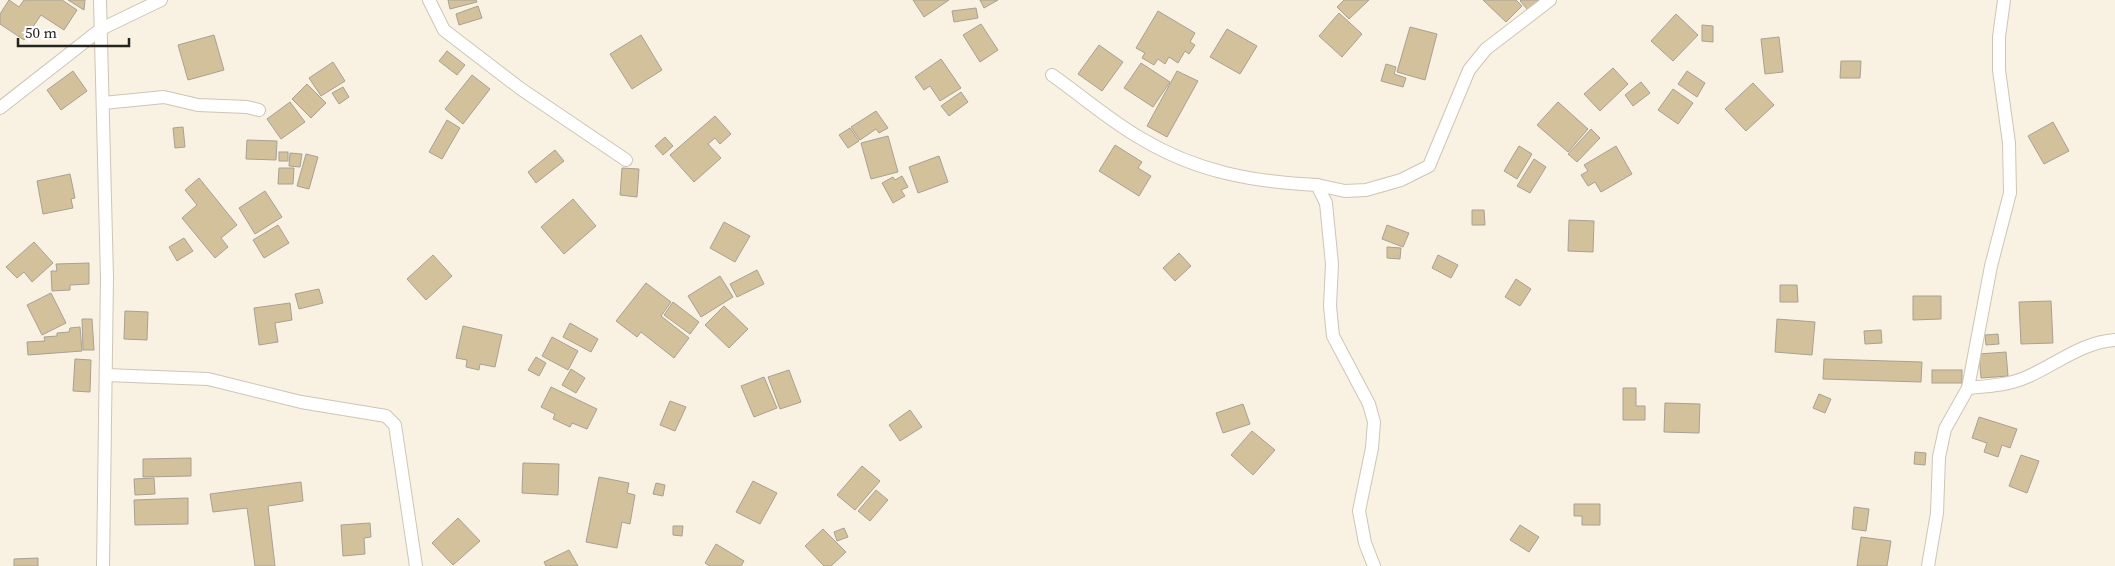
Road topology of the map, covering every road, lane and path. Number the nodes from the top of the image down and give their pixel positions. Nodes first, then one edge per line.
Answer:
1 (100, 0) edge
2 (162, 0) edge
3 (429, 0) edge
4 (1550, 0) edge
5 (2004, 0) edge
6 (101, 30) junction
7 (1052, 75) dead end
8 (103, 103) junction
9 (0, 108) edge
10 (259, 110) dead end
11 (626, 160) dead end
12 (1317, 185) junction
13 (2115, 340) edge
14 (106, 375) junction
15 (1968, 388) junction
16 (103, 566) edge
17 (416, 566) edge
18 (1374, 566) edge
19 (1928, 566) edge

1 - 6 street
2 - 6 street
3 - 11 street
4 - 12 street
5 - 15 street
6 - 8 street
6 - 9 street
7 - 12 street
8 - 10 street
8 - 14 street
12 - 18 street
13 - 15 street
14 - 16 street
14 - 17 street
15 - 19 street

